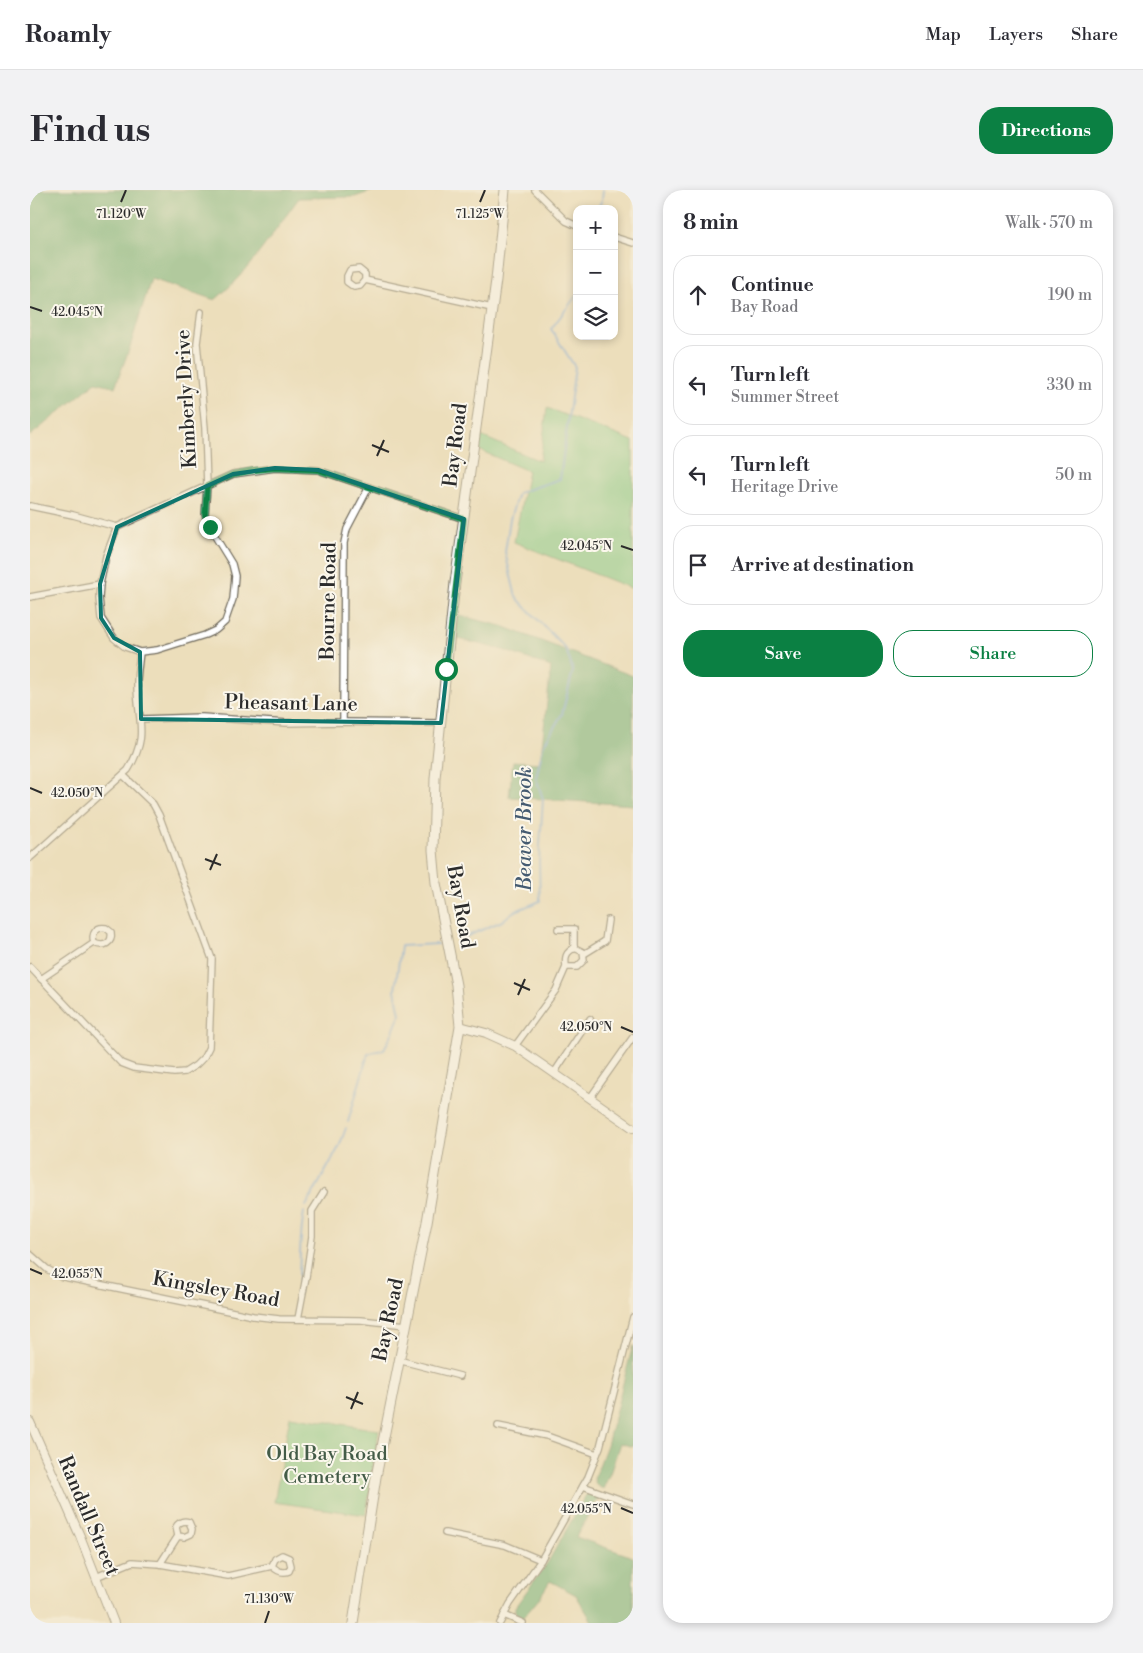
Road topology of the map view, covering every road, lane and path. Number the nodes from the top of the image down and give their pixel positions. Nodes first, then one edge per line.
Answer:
1 (505, 190) edge
2 (535, 190) edge
3 (573, 224) edge
4 (618, 238) edge
5 (633, 242) edge
6 (365, 280) dead end
7 (492, 308) junction
8 (201, 312) dead end
9 (207, 486) junction
10 (368, 487) junction
11 (30, 506) edge
12 (464, 519) junction
13 (117, 527) junction
14 (100, 584) junction
15 (30, 597) edge
16 (140, 652) junction
17 (141, 718) junction
18 (343, 722) junction
19 (441, 722) junction
20 (123, 775) junction
21 (30, 858) edge
22 (608, 920) dead end
23 (558, 929) dead end
24 (94, 943) dead end
25 (574, 949) junction
26 (584, 954) junction
27 (30, 967) edge
28 (566, 967) junction
29 (41, 979) junction
30 (590, 1019) dead end
31 (460, 1026) junction
32 (633, 1037) edge
33 (515, 1046) junction
34 (554, 1073) junction
35 (590, 1098) junction
36 (633, 1128) edge
37 (324, 1192) dead end
38 (30, 1254) edge
39 (633, 1317) edge
40 (298, 1319) junction
41 (406, 1325) junction
42 (631, 1337) edge
43 (398, 1360) junction
44 (460, 1376) dead end
45 (30, 1422) edge
46 (498, 1426) dead end
47 (598, 1454) junction
48 (583, 1486) junction
49 (633, 1504) edge
50 (444, 1533) dead end
51 (178, 1536) dead end
52 (541, 1560) junction
53 (160, 1564) junction
54 (272, 1566) dead end
55 (96, 1576) junction
56 (504, 1615) junction
57 (114, 1623) edge
58 (353, 1623) edge
59 (500, 1623) edge
60 (523, 1623) edge

1 - 7 main road, Bay Road
2 - 3 street
4 - 5 street
6 - 7 street
7 - 12 main road, Bay Road
8 - 9 street, Kimberly Drive
9 - 10 street
9 - 13 street
9 - 16 street, Kimberly Drive
10 - 12 street
10 - 18 street, Bourne Road
11 - 13 street
12 - 19 main road, Bay Road
13 - 14 street
14 - 15 street
14 - 16 street
16 - 17 street
17 - 18 street, Pheasant Lane
17 - 20 street
18 - 19 street, Pheasant Lane
19 - 31 main road, Bay Road
20 - 21 street
20 - 29 street
22 - 26 street
23 - 25 street
24 - 29 street
25 - 26 street
25 - 28 street
26 - 28 street
27 - 29 street
28 - 33 street
30 - 34 street
31 - 33 street
31 - 41 main road, Bay Road
32 - 35 street
33 - 34 street
34 - 35 street
35 - 36 street
37 - 40 street
38 - 40 street, Kingsley Road
39 - 42 street
40 - 41 street, Kingsley Road
41 - 43 main road, Bay Road
42 - 47 street
43 - 44 street
43 - 58 main road, Bay Road
45 - 55 street, Randall Street
46 - 47 street
47 - 48 street
48 - 49 street
48 - 52 street
50 - 52 street
51 - 53 street
52 - 56 street
53 - 54 street
53 - 55 street
55 - 57 street, Randall Street
56 - 59 street
56 - 60 street

